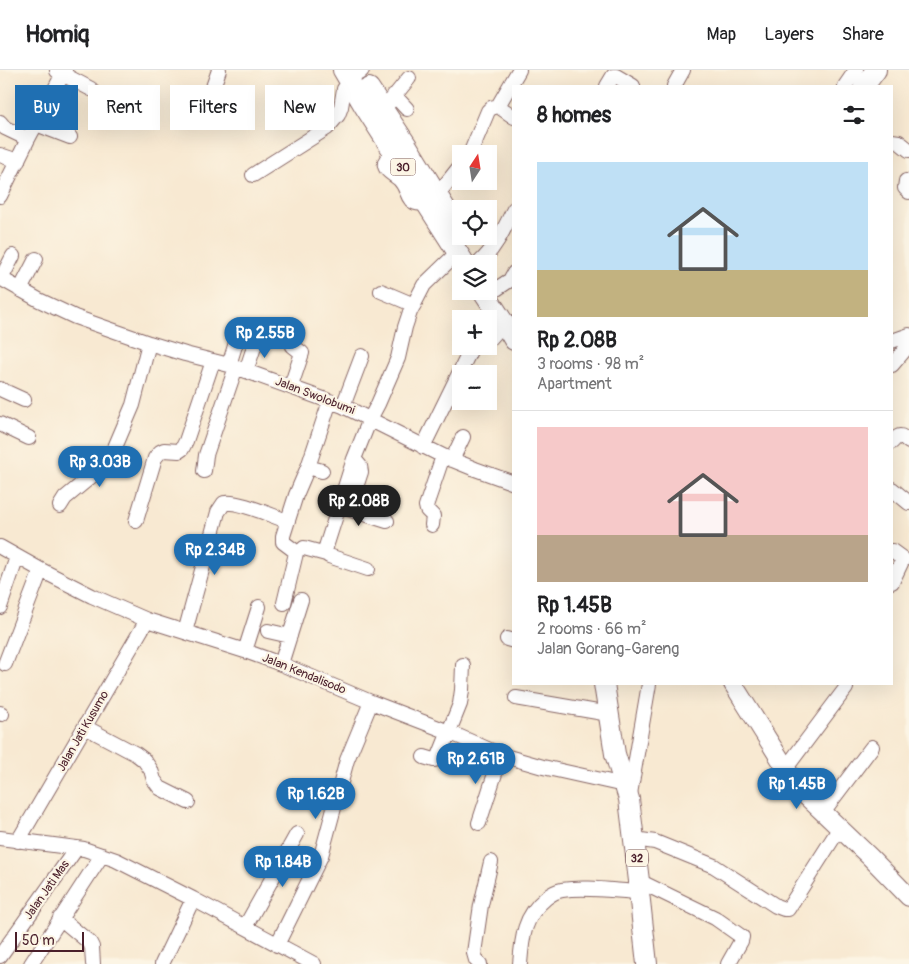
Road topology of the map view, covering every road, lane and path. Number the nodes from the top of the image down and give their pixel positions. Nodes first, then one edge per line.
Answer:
1 (219, 70) edge
2 (519, 70) edge
3 (683, 70) edge
4 (856, 70) edge
5 (876, 70) edge
6 (61, 71) edge
7 (354, 73) edge
8 (409, 78) dead end
9 (54, 85) edge
10 (214, 85) edge
11 (608, 85) edge
12 (631, 85) edge
13 (675, 85) edge
14 (846, 85) edge
15 (865, 85) edge
16 (88, 87) edge
17 (389, 102) junction
18 (498, 106) junction
19 (407, 109) dead end
20 (512, 115) edge
21 (0, 122) edge
22 (33, 130) edge
23 (52, 130) edge
24 (70, 137) dead end
25 (28, 139) junction
26 (893, 140) edge
27 (474, 145) edge
28 (400, 148) junction
29 (909, 150) edge
30 (0, 155) edge
31 (18, 161) junction
32 (253, 175) dead end
33 (452, 176) edge
34 (0, 196) edge
35 (432, 199) junction
36 (512, 213) edge
37 (461, 247) edge
38 (487, 255) edge
39 (13, 256) dead end
40 (36, 259) dead end
41 (512, 276) edge
42 (1, 278) edge
43 (497, 284) edge
44 (20, 290) junction
45 (381, 291) dead end
46 (496, 300) edge
47 (414, 305) junction
48 (511, 328) edge
49 (238, 336) dead end
50 (294, 337) dead end
51 (256, 338) dead end
52 (497, 339) edge
53 (893, 341) edge
54 (149, 343) junction
55 (909, 344) edge
56 (468, 355) edge
57 (362, 356) dead end
58 (213, 361) junction
59 (893, 364) edge
60 (237, 368) junction
61 (291, 386) junction
62 (0, 390) edge
63 (24, 400) dead end
64 (336, 403) junction
65 (370, 419) junction
66 (0, 424) edge
67 (29, 438) dead end
68 (463, 438) dead end
69 (893, 441) edge
70 (909, 442) edge
71 (422, 447) junction
72 (447, 458) junction
73 (308, 467) junction
74 (204, 471) dead end
75 (322, 471) dead end
76 (512, 482) edge
77 (893, 490) edge
78 (909, 503) edge
79 (340, 504) junction
80 (60, 506) dead end
81 (387, 520) dead end
82 (136, 521) dead end
83 (287, 521) junction
84 (432, 525) dead end
85 (0, 547) edge
86 (304, 548) dead end
87 (893, 553) edge
88 (326, 554) junction
89 (17, 558) junction
90 (368, 569) dead end
91 (41, 570) junction
92 (893, 580) edge
93 (301, 600) dead end
94 (284, 603) dead end
95 (0, 607) edge
96 (259, 607) dead end
97 (147, 620) junction
98 (268, 631) dead end
99 (185, 632) junction
100 (290, 636) junction
101 (245, 651) junction
102 (5, 664) dead end
103 (281, 664) junction
104 (463, 665) dead end
105 (604, 685) edge
106 (649, 685) edge
107 (734, 685) edge
108 (846, 688) dead end
109 (516, 698) dead end
110 (371, 702) junction
111 (608, 714) junction
112 (85, 727) junction
113 (449, 732) junction
114 (872, 748) dead end
115 (615, 754) junction
116 (501, 755) junction
117 (424, 757) dead end
118 (786, 768) junction
119 (614, 783) junction
120 (629, 799) junction
121 (188, 802) dead end
122 (823, 812) junction
123 (479, 823) dead end
124 (839, 829) junction
125 (297, 834) dead end
126 (0, 838) edge
127 (634, 839) junction
128 (18, 841) junction
129 (76, 848) junction
130 (102, 855) junction
131 (491, 862) dead end
132 (636, 888) junction
133 (909, 897) edge
134 (193, 899) junction
135 (60, 918) junction
136 (245, 927) junction
137 (277, 945) junction
138 (0, 956) edge
139 (31, 964) edge
140 (93, 964) edge
141 (162, 964) edge
142 (314, 964) edge
143 (480, 964) edge
144 (520, 964) edge
145 (638, 964) edge
146 (647, 964) edge
147 (728, 964) edge

1 - 10 street
2 - 18 street
3 - 13 street
4 - 14 street
5 - 15 highway
6 - 9 street
6 - 16 street
7 - 17 highway, 30
7 - 28 highway, 30
7 - 32 street
8 - 17 street
11 - 12 street
17 - 19 street
17 - 28 highway, 30
18 - 20 street
18 - 27 street
21 - 25 street
22 - 25 street
23 - 24 street
25 - 31 street
26 - 29 street
28 - 35 highway, 30
30 - 31 street
31 - 34 street
33 - 35 street
35 - 37 highway, 30
36 - 38 street
37 - 47 street
39 - 42 street
40 - 44 street
41 - 43 street
42 - 44 street, Jalan Swolobumi
44 - 54 street, Jalan Swolobumi
45 - 47 street
46 - 48 highway
47 - 65 street
48 - 52 street
49 - 60 street
50 - 61 street
51 - 60 street
53 - 55 street
54 - 58 street, Jalan Swolobumi
54 - 80 street
55 - 59 street
56 - 71 street
57 - 64 street
58 - 60 street, Jalan Swolobumi
58 - 82 street
60 - 61 street, Jalan Swolobumi
60 - 74 street
61 - 64 street, Jalan Swolobumi
62 - 63 street
64 - 65 street, Jalan Swolobumi
64 - 73 street
65 - 71 street, Jalan Swolobumi
65 - 79 street
66 - 67 street
68 - 72 street
69 - 70 street
71 - 72 street, Jalan Swolobumi
72 - 76 street, Jalan Swolobumi
72 - 84 street
73 - 75 street
73 - 83 street
77 - 78 street
79 - 81 street
79 - 88 street
83 - 94 street
83 - 99 street
85 - 89 street, Jalan Kendalisodo
86 - 88 street
87 - 92 street
88 - 90 street
89 - 91 street, Jalan Kendalisodo
89 - 95 street
91 - 97 street, Jalan Kendalisodo
91 - 102 street
93 - 100 street
96 - 101 street
97 - 99 street, Jalan Kendalisodo
97 - 112 street, Jalan Jati Kusumo
98 - 100 street
99 - 101 street, Jalan Kendalisodo
100 - 103 street
101 - 103 street, Jalan Kendalisodo
103 - 110 street, Jalan Kendalisodo
104 - 113 street
105 - 111 highway, 32
106 - 120 street
107 - 118 main road
108 - 118 street
109 - 111 street
110 - 113 street, Jalan Kendalisodo
110 - 137 street
111 - 115 highway, 32
112 - 121 street
112 - 128 street, Jalan Jati Kusumo
113 - 116 street, Jalan Kendalisodo
113 - 117 street
114 - 122 street
115 - 119 highway, 32
115 - 120 highway, 32
116 - 119 street, Jalan Kendalisodo
116 - 123 street
118 - 122 main road
119 - 132 highway, 32
120 - 127 highway, 32
122 - 124 main road
124 - 127 street
124 - 133 main road
125 - 136 street
126 - 128 street
127 - 132 highway, 32
128 - 129 street
129 - 130 street
129 - 138 street, Jalan Jati Mas
130 - 134 street
130 - 135 street
131 - 143 street
132 - 144 street
132 - 145 highway, 32
132 - 146 highway, 32
132 - 147 street
134 - 136 street
134 - 141 street
135 - 139 street
135 - 140 street
136 - 137 street
137 - 142 street

